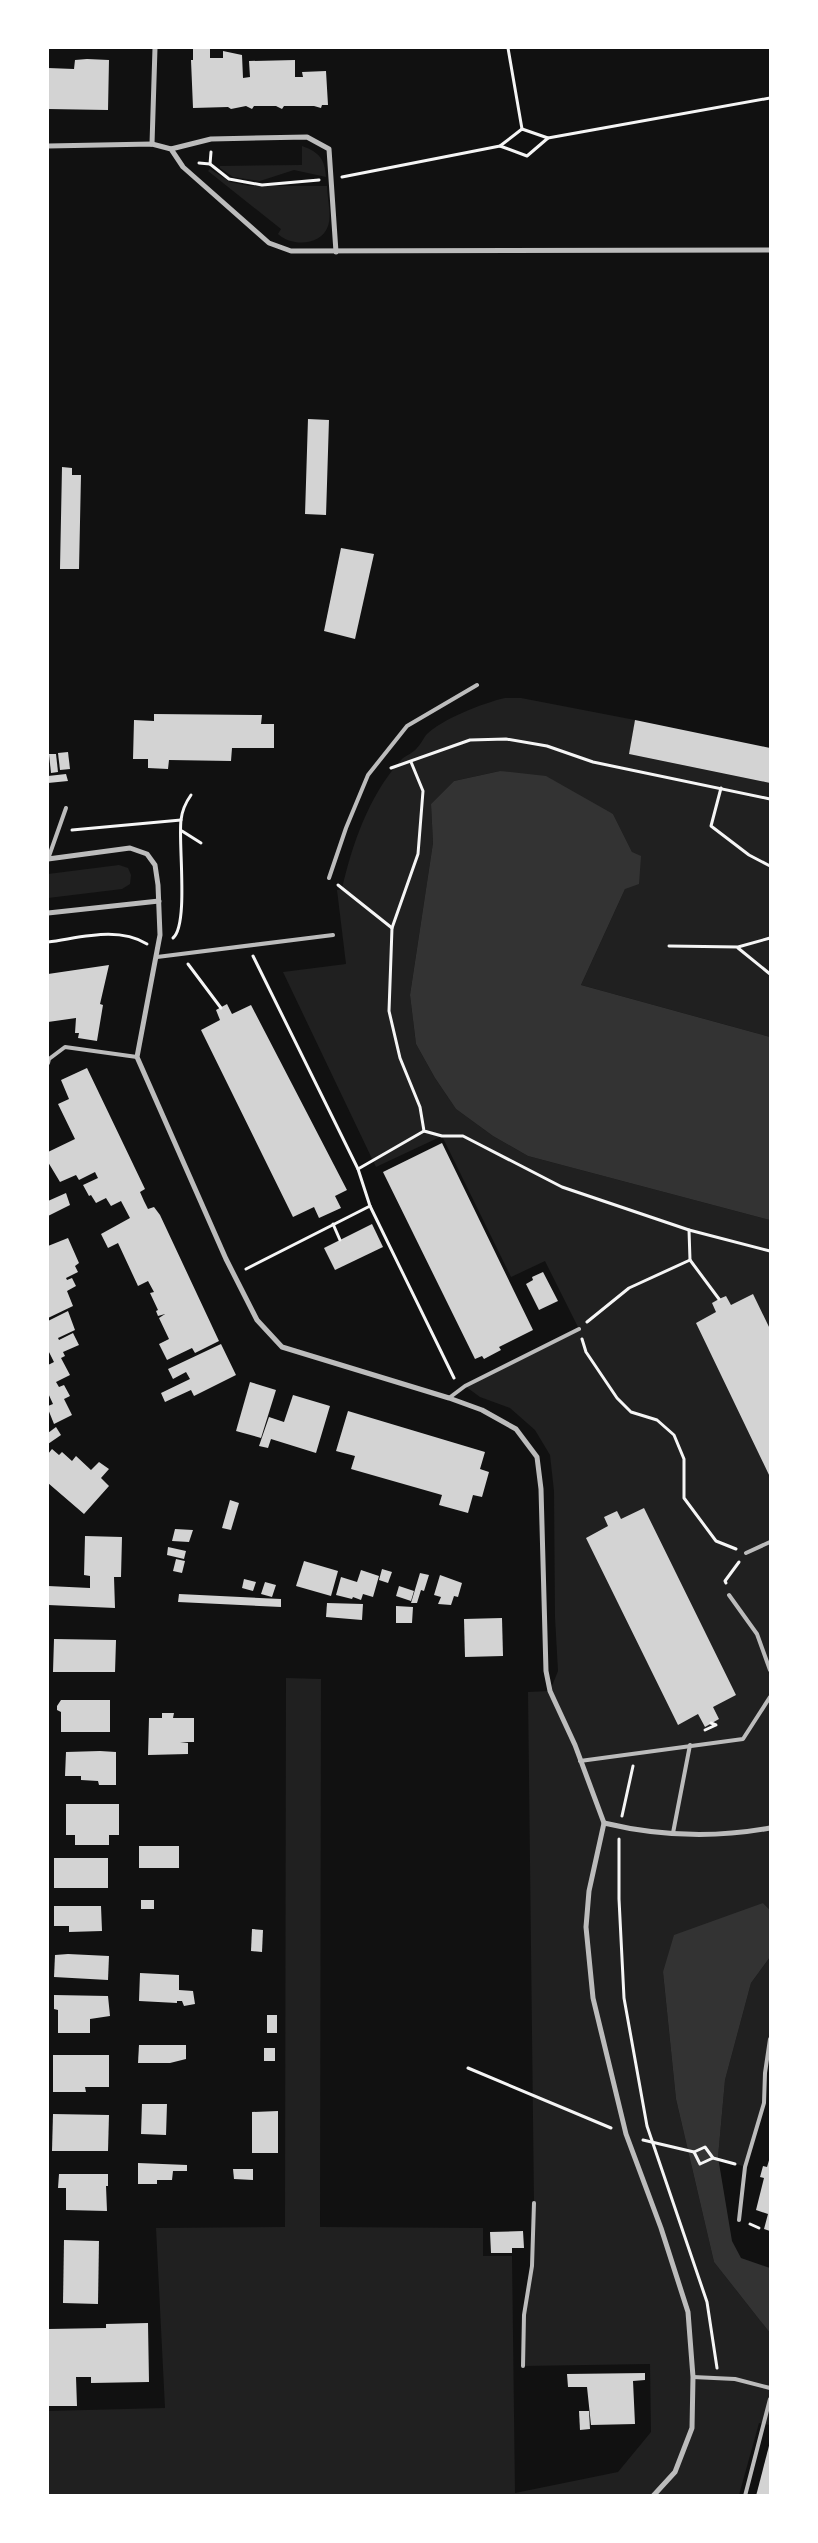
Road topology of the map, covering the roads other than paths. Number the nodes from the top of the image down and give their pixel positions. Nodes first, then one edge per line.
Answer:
1 (155, 48) edge
2 (152, 144) junction
3 (48, 146) edge
4 (171, 149) junction
5 (770, 250) edge
6 (336, 252) junction
7 (477, 685) dead end
8 (66, 808) dead end
9 (48, 859) edge
10 (330, 878) road end
11 (159, 901) junction
12 (48, 913) edge
13 (333, 935) dead end
14 (157, 956) junction
15 (137, 1056) junction
16 (48, 1063) edge
17 (579, 1329) road end
18 (449, 1398) junction
19 (770, 1542) edge
20 (746, 1553) road end
21 (729, 1594) road end
22 (770, 1670) edge
23 (770, 1697) edge
24 (690, 1745) junction
25 (580, 1761) junction
26 (604, 1823) junction
27 (770, 1828) edge
28 (673, 1833) junction
29 (770, 2039) edge
30 (534, 2203) dead end
31 (739, 2220) dead end
32 (523, 2366) dead end
33 (693, 2377) junction
34 (770, 2388) edge
35 (770, 2399) edge
36 (653, 2496) edge
37 (745, 2496) edge

1 - 2 street
2 - 3 street
2 - 4 street
4 - 6 street
4 - 6 street
5 - 6 street
7 - 10 lane
8 - 9 lane
9 - 11 street
11 - 12 street
11 - 14 street
13 - 14 lane
14 - 15 street
15 - 16 lane
15 - 18 street
17 - 18 lane
18 - 25 street
19 - 20 lane
21 - 22 lane
23 - 24 lane
24 - 25 lane
24 - 28 lane
25 - 26 street
26 - 28 street
26 - 33 street
27 - 28 street
29 - 31 lane
30 - 32 lane
33 - 34 lane
33 - 36 street
35 - 37 lane

